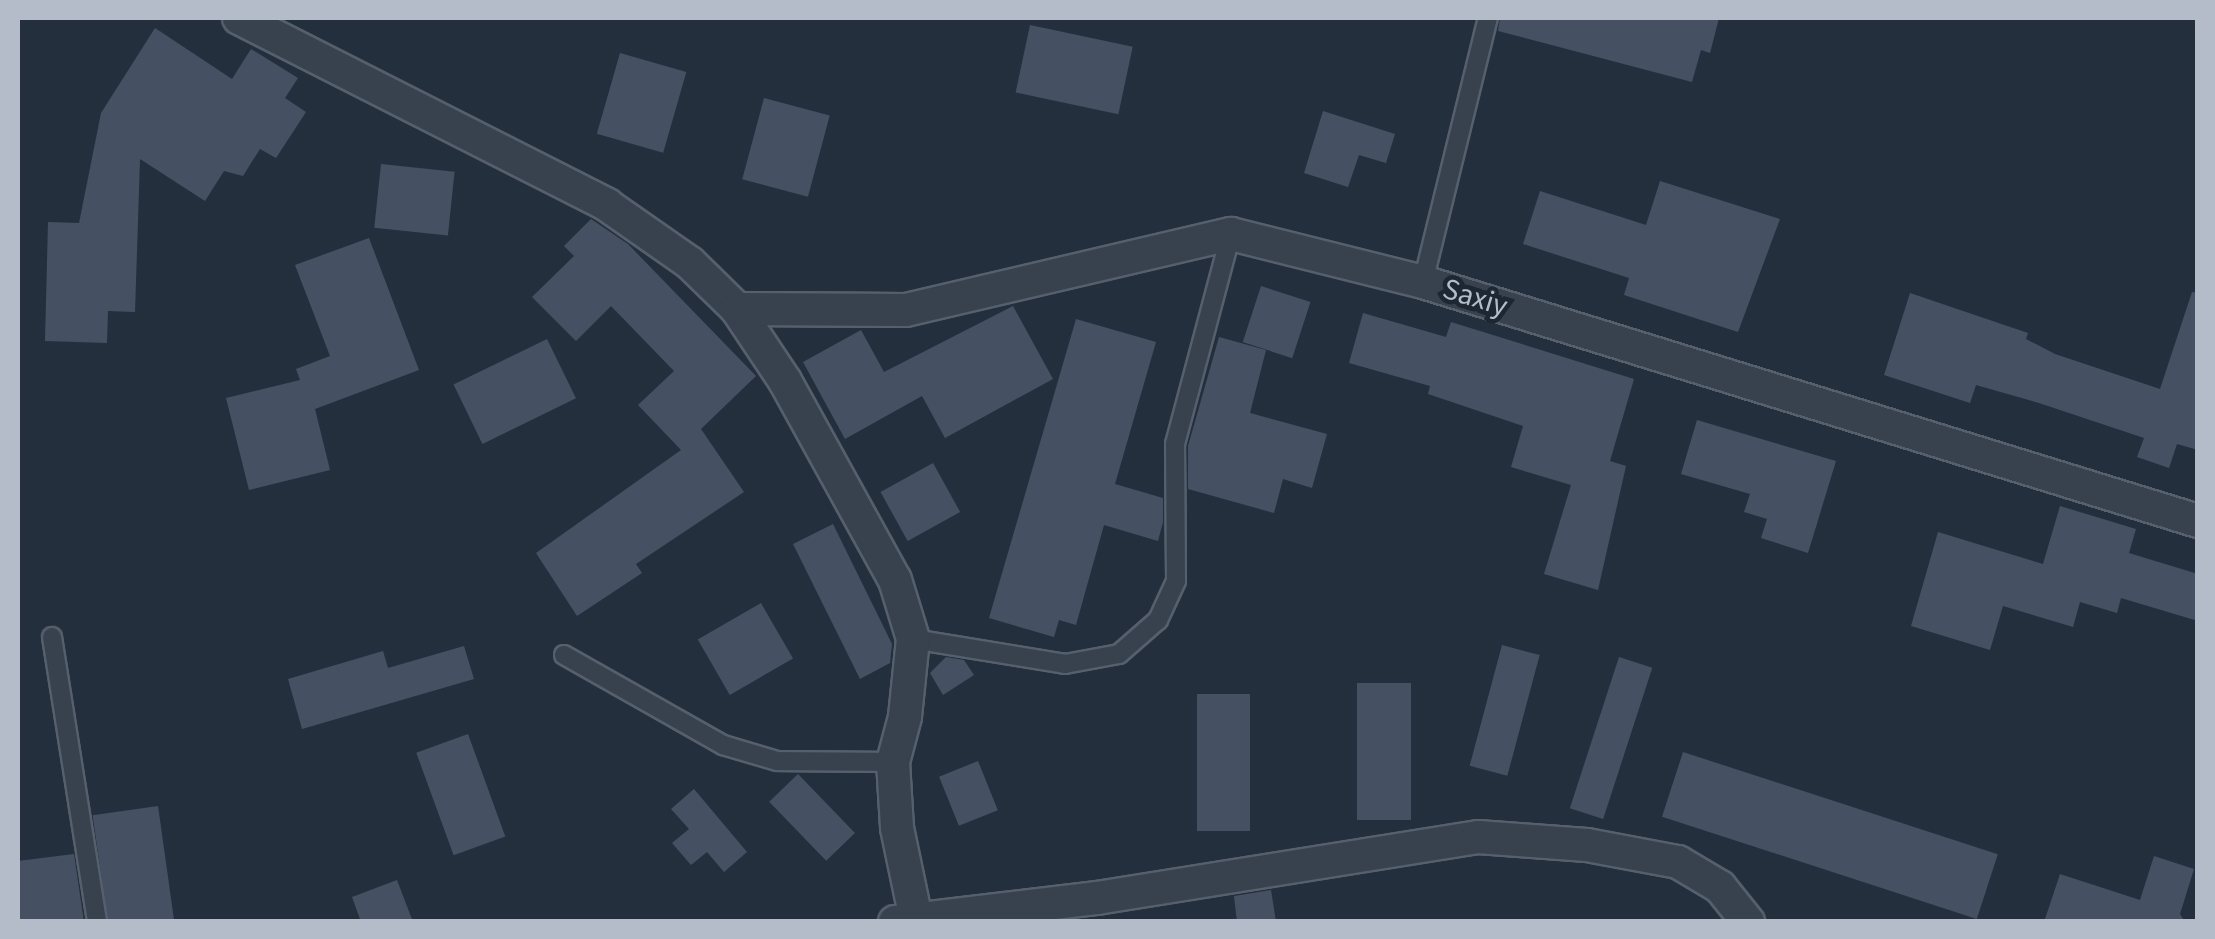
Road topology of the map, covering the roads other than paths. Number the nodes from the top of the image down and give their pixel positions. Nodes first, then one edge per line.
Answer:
1 (239, 18) edge
2 (1488, 18) edge
3 (1232, 234) junction
4 (1423, 282) junction
5 (736, 309) junction
6 (2198, 521) edge
7 (52, 638) dead end
8 (913, 639) junction
9 (564, 655) dead end
10 (892, 762) junction
11 (906, 920) edge
12 (97, 922) edge
13 (1748, 922) edge

1 - 5 street
2 - 4 lane
3 - 4 street, Saxiy
3 - 5 street, Saxiy
3 - 8 lane
4 - 6 street, Saxiy
5 - 8 street
7 - 12 lane
8 - 10 street
9 - 10 lane
10 - 11 street
11 - 13 street

